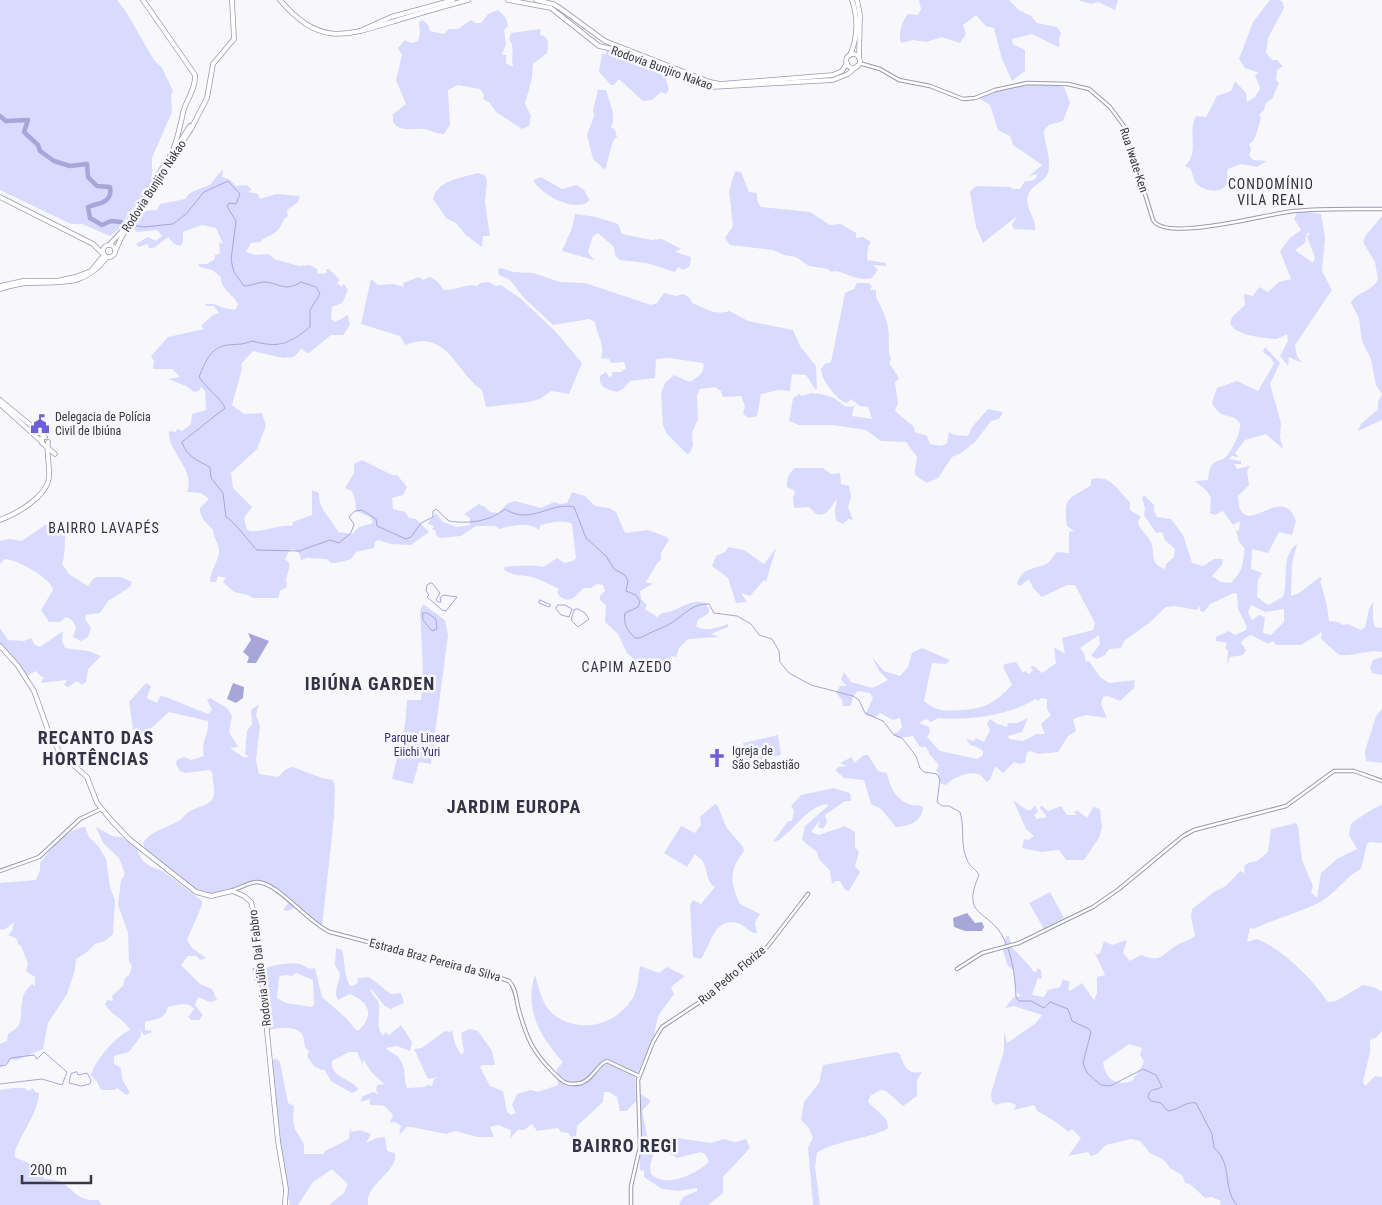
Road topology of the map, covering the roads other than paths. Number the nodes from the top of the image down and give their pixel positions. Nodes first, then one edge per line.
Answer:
1 (142, 0) edge
2 (232, 0) edge
3 (280, 0) edge
4 (453, 0) edge
5 (468, 0) edge
6 (508, 0) edge
7 (536, 0) edge
8 (852, 0) edge
9 (857, 0) edge
10 (351, 34) junction
11 (850, 55) junction
12 (859, 58) junction
13 (847, 63) junction
14 (858, 65) junction
15 (194, 121) junction
16 (179, 131) junction
17 (179, 142) junction
18 (171, 155) junction
19 (168, 166) junction
20 (0, 197) edge
21 (1382, 208) edge
22 (93, 244) junction
23 (108, 244) junction
24 (115, 252) junction
25 (105, 255) junction
26 (0, 287) edge
27 (0, 400) edge
28 (0, 404) edge
29 (29, 428) junction
30 (0, 520) edge
31 (0, 646) edge
32 (1382, 781) edge
33 (100, 809) junction
34 (0, 871) edge
35 (232, 891) junction
36 (808, 894) dead end
37 (957, 969) dead end
38 (639, 1076) junction
39 (285, 1205) edge
40 (631, 1205) edge

1 - 16 main road
2 - 15 main road, Rodovia Bunjiro Nakao
3 - 10 main road
4 - 10 main road
5 - 10 main road
6 - 14 main road, Rodovia Bunjiro Nakao
7 - 13 main road, Rodovia Bunjiro Nakao
8 - 11 main road
9 - 12 main road
11 - 12 main road
11 - 13 main road
12 - 14 main road
13 - 14 main road
14 - 21 street, Rua Iwate-Ken
15 - 17 main road, Rodovia Bunjiro Nakao
15 - 19 main road, Rodovia Bunjiro Nakao
16 - 17 main road
16 - 18 main road
17 - 18 main road, Rodovia Bunjiro Nakao
17 - 19 main road
18 - 23 main road, Rodovia Bunjiro Nakao
19 - 24 main road, Rodovia Bunjiro Nakao
20 - 22 main road
22 - 23 main road
22 - 25 main road
23 - 24 main road
23 - 25 main road
24 - 25 main road
25 - 26 main road
25 - 26 main road
27 - 29 main road
28 - 29 main road
29 - 30 main road
31 - 33 main road
32 - 37 street
33 - 34 street
33 - 35 main road
35 - 38 street, Estrada Braz Pereira da Silva
35 - 39 main road, Rodovia Júlio Dal Fabbro
36 - 38 street, Rua Pedro Florize
38 - 40 street

